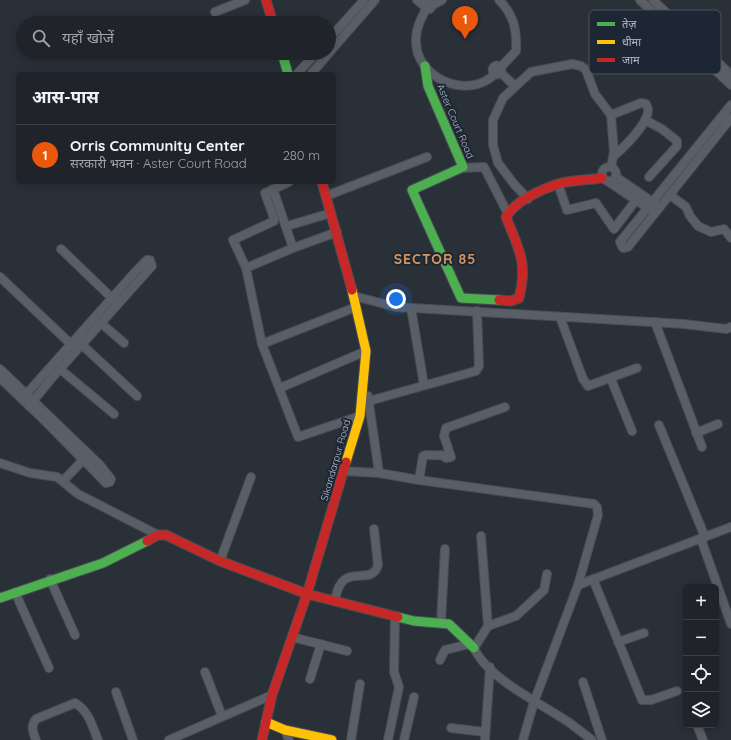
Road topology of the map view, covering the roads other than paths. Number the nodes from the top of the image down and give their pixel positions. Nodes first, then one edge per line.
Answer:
1 (245, 0) edge
2 (266, 0) edge
3 (364, 0) edge
4 (375, 0) edge
5 (417, 0) edge
6 (499, 0) edge
7 (640, 0) edge
8 (653, 0) edge
9 (430, 3) edge
10 (651, 10) edge
11 (663, 10) edge
12 (215, 12) dead end
13 (271, 16) edge
14 (336, 31) edge
15 (336, 45) edge
16 (284, 60) edge
17 (310, 60) edge
18 (323, 60) edge
19 (721, 65) edge
20 (425, 66) junction
21 (499, 71) junction
22 (287, 72) edge
23 (299, 72) edge
24 (313, 72) edge
25 (719, 74) edge
26 (731, 75) edge
27 (731, 85) edge
28 (515, 86) junction
29 (731, 105) edge
30 (611, 115) junction
31 (731, 118) edge
32 (645, 120) junction
33 (614, 156) junction
34 (427, 157) dead end
35 (611, 167) junction
36 (461, 168) junction
37 (649, 177) dead end
38 (609, 179) junction
39 (284, 184) edge
40 (323, 184) edge
41 (558, 184) junction
42 (273, 189) junction
43 (670, 195) junction
44 (326, 196) junction
45 (528, 199) junction
46 (636, 200) junction
47 (651, 205) junction
48 (658, 210) junction
49 (507, 212) junction
50 (331, 213) junction
51 (287, 226) junction
52 (337, 232) junction
53 (731, 238) edge
54 (293, 248) junction
55 (60, 249) dead end
56 (246, 268) junction
57 (0, 277) edge
58 (354, 296) junction
59 (115, 301) junction
60 (356, 307) junction
61 (411, 308) junction
62 (477, 311) junction
63 (560, 317) junction
64 (655, 322) junction
65 (101, 323) junction
66 (730, 329) edge
67 (124, 343) dead end
68 (262, 344) junction
69 (76, 345) junction
70 (366, 351) junction
71 (637, 368) dead end
72 (0, 369) edge
73 (60, 369) junction
74 (0, 378) edge
75 (364, 378) junction
76 (611, 378) junction
77 (424, 385) junction
78 (280, 388) junction
79 (137, 396) dead end
80 (24, 397) junction
81 (369, 401) junction
82 (31, 403) junction
83 (505, 407) dead end
84 (114, 414) dead end
85 (360, 416) junction
86 (718, 424) dead end
87 (659, 425) dead end
88 (632, 431) dead end
89 (696, 433) junction
90 (702, 447) dead end
91 (83, 460) junction
92 (0, 463) edge
93 (344, 471) junction
94 (379, 473) junction
95 (251, 477) dead end
96 (419, 480) junction
97 (63, 481) junction
98 (731, 527) edge
99 (374, 530) dead end
100 (158, 535) junction
101 (481, 536) dead end
102 (703, 538) junction
103 (445, 549) dead end
104 (220, 561) junction
105 (547, 574) dead end
106 (50, 579) junction
107 (593, 579) junction
108 (578, 585) junction
109 (15, 592) junction
110 (307, 594) junction
111 (0, 598) edge
112 (335, 601) junction
113 (395, 616) junction
114 (441, 622) junction
115 (731, 624) edge
116 (488, 626) junction
117 (644, 633) dead end
118 (75, 635) dead end
119 (292, 637) junction
120 (618, 642) junction
121 (321, 644) junction
122 (472, 646) junction
123 (347, 651) dead end
124 (440, 660) dead end
125 (49, 668) dead end
126 (490, 668) junction
127 (205, 672) dead end
128 (310, 679) dead end
129 (583, 682) dead end
130 (360, 684) dead end
131 (677, 691) dead end
132 (116, 692) dead end
133 (272, 695) junction
134 (414, 697) dead end
135 (534, 702) junction
136 (222, 716) junction
137 (266, 722) junction
138 (451, 728) dead end
139 (698, 728) edge
140 (285, 730) junction
141 (485, 736) edge
142 (36, 740) edge
143 (98, 740) edge
144 (133, 740) edge
145 (170, 740) edge
146 (262, 740) edge
147 (289, 740) edge
148 (332, 740) edge
149 (351, 740) edge
150 (388, 740) edge
151 (404, 740) edge
152 (523, 740) edge
153 (592, 740) edge
154 (602, 740) edge
155 (703, 740) edge

1 - 12 street
2 - 13 street
3 - 14 street
4 - 15 street
5 - 9 street
6 - 21 street
7 - 10 street
8 - 11 street
9 - 20 street
16 - 22 street
17 - 23 street
18 - 24 street
19 - 26 street
20 - 21 street
20 - 36 street, Aster Court Road
21 - 28 street
25 - 27 street
28 - 30 street
28 - 45 street
29 - 47 street
30 - 32 street
30 - 33 street
31 - 43 street
32 - 33 street
32 - 37 street
33 - 35 street
34 - 44 street
35 - 38 street
35 - 38 street
36 - 49 street
36 - 49 street, Aster Court Road
38 - 41 street
38 - 46 street
38 - 47 street
39 - 42 street
40 - 44 street, Sikandarpur Road
41 - 45 street
41 - 46 street
42 - 51 street
42 - 56 street
43 - 48 street
43 - 53 street
44 - 50 street, Sikandarpur Road
45 - 49 street
46 - 47 street
47 - 48 street
47 - 48 street
50 - 51 street
50 - 52 street, Sikandarpur Road
51 - 54 street
52 - 54 street
52 - 58 street, Sikandarpur Road
54 - 56 street
55 - 59 street
56 - 68 street
57 - 69 street
58 - 60 street, Sikandarpur Road
58 - 61 street
59 - 59 street
59 - 65 street
59 - 69 street
60 - 68 street
60 - 70 street, Sikandarpur Road
61 - 62 street
61 - 77 street
62 - 63 street
62 - 77 street
63 - 64 street
63 - 76 street
64 - 66 street
64 - 89 street
65 - 67 street
65 - 69 street
68 - 78 street
69 - 73 street
69 - 79 street
69 - 80 street
70 - 75 street, Sikandarpur Road
70 - 78 street
71 - 76 street
72 - 80 street
73 - 82 street
73 - 84 street
74 - 80 street
75 - 81 street
75 - 85 street, Sikandarpur Road
76 - 88 street
77 - 81 street
78 - 85 street
80 - 82 street
81 - 94 street
82 - 91 street
82 - 91 street
83 - 96 street
85 - 93 street, Sikandarpur Road
86 - 89 street
87 - 102 street
89 - 90 street
91 - 97 street
92 - 97 street
93 - 94 street
93 - 110 street, Sikandarpur Road
94 - 96 street
95 - 104 street
96 - 108 street
97 - 100 street
98 - 102 street
99 - 112 street
100 - 104 street
100 - 106 street
101 - 116 street
102 - 107 street
102 - 115 street
103 - 114 street
104 - 110 street
105 - 116 street
106 - 109 street
106 - 118 street
107 - 108 street
107 - 120 street
108 - 135 street
109 - 111 street
109 - 125 street
110 - 112 street
110 - 119 street, Sikandarpur Road
112 - 113 street
113 - 114 street
113 - 150 street
114 - 122 street
116 - 122 street
117 - 120 street
119 - 121 street
119 - 133 street, Sikandarpur Road
120 - 131 street
121 - 123 street
121 - 128 street
122 - 124 street
122 - 126 street
126 - 135 street
126 - 141 street
127 - 136 street
129 - 154 street
130 - 149 street
132 - 144 street
133 - 136 street
133 - 137 street, Sikandarpur Road
134 - 151 street
135 - 152 street
135 - 153 street
136 - 145 street
137 - 140 street
137 - 146 street, Sikandarpur Road
138 - 141 street
139 - 155 street
140 - 147 street
140 - 148 street
142 - 143 street

